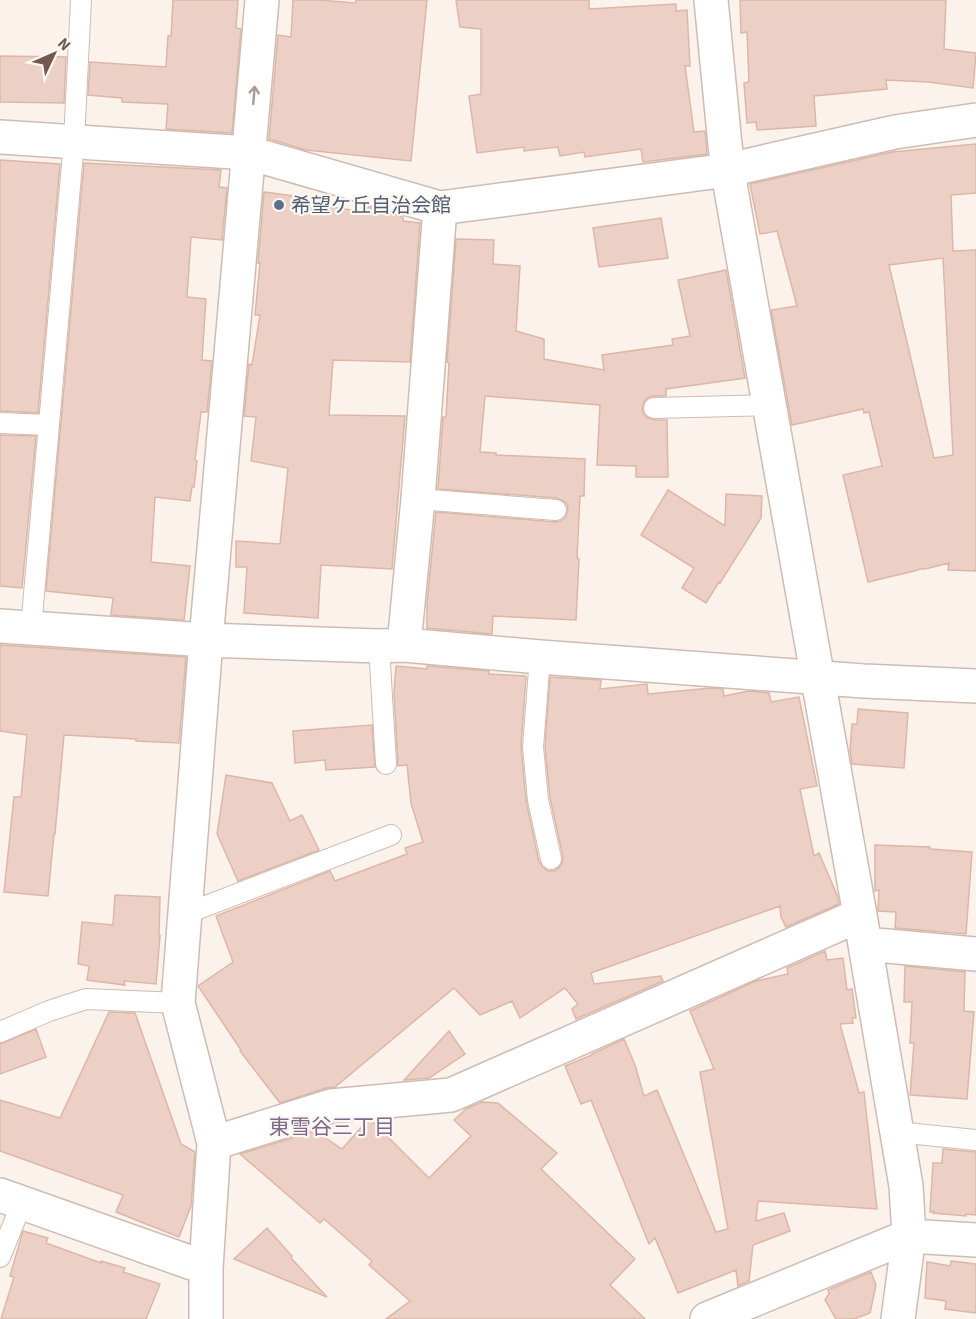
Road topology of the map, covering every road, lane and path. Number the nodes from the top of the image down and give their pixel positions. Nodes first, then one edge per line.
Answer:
1 (81, 0) edge
2 (262, 0) edge
3 (711, 0) edge
4 (976, 120) edge
5 (0, 137) edge
6 (74, 141) junction
7 (249, 153) junction
8 (728, 170) junction
9 (440, 208) junction
10 (770, 405) junction
11 (654, 408) dead end
12 (0, 423) edge
13 (49, 425) junction
14 (418, 500) junction
15 (556, 510) dead end
16 (16, 627) edge
17 (206, 640) junction
18 (391, 646) junction
19 (540, 657) junction
20 (817, 677) junction
21 (976, 686) edge
22 (386, 764) dead end
23 (391, 836) dead end
24 (551, 859) dead end
25 (185, 914) junction
26 (862, 929) junction
27 (976, 954) edge
28 (178, 1003) junction
29 (0, 1032) edge
30 (897, 1132) junction
31 (976, 1140) edge
32 (214, 1143) junction
33 (11, 1199) edge
34 (909, 1236) junction
35 (976, 1240) edge
36 (0, 1257) edge
37 (207, 1268) junction
38 (210, 1317) edge
39 (707, 1319) edge
40 (898, 1319) edge

1 - 6 lane
7 -> 2 street
3 - 8 street
4 - 8 street
5 - 6 street
6 - 7 street
6 - 13 lane
7 - 9 street
7 - 17 street
8 - 9 street
8 - 10 street
9 - 14 street
10 - 11 lane
10 - 20 street
12 - 13 lane
13 - 16 lane
14 - 15 lane
14 - 18 street
16 - 17 street
17 - 18 street
17 - 25 street
18 - 19 street
18 - 22 lane
19 - 20 street
19 - 24 lane
20 - 21 street
20 - 26 street
23 - 25 lane
25 - 28 street
26 - 27 street
26 - 30 street
26 - 32 street
28 - 29 lane
28 - 32 street
30 - 31 lane
30 - 34 street
32 - 37 street
33 - 36 lane
33 - 37 street
34 - 35 street
34 - 39 street
34 - 40 street
37 - 38 street

